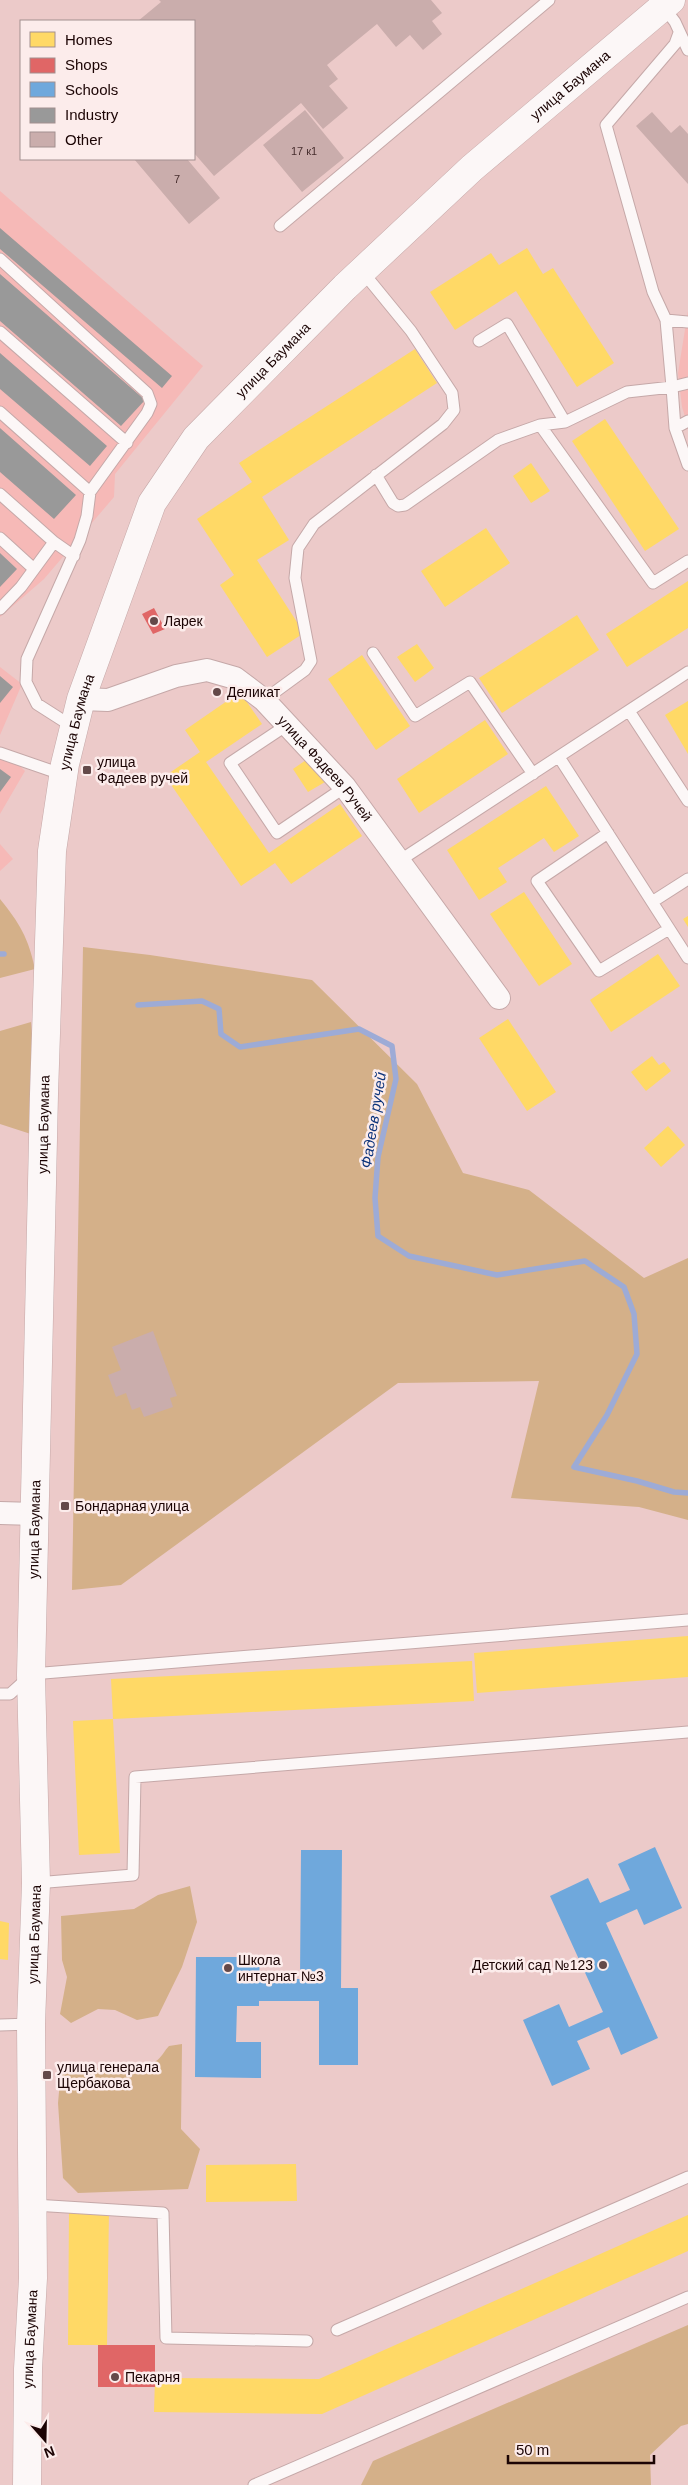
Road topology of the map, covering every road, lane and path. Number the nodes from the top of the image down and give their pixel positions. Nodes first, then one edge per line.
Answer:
1 (549, 0) edge
2 (663, 2) edge
3 (679, 34) junction
4 (688, 50) edge
5 (280, 226) dead end
6 (0, 259) edge
7 (362, 271) junction
8 (666, 320) junction
9 (688, 322) edge
10 (0, 332) edge
11 (479, 341) dead end
12 (688, 383) edge
13 (672, 387) junction
14 (0, 412) edge
15 (688, 421) edge
16 (566, 422) junction
17 (540, 425) junction
18 (675, 428) junction
19 (127, 443) junction
20 (688, 465) edge
21 (376, 475) junction
22 (90, 492) junction
23 (0, 494) edge
24 (0, 538) edge
25 (54, 542) junction
26 (74, 556) junction
27 (688, 561) edge
28 (34, 569) junction
29 (0, 608) edge
30 (373, 653) dead end
31 (688, 672) edge
32 (81, 700) junction
33 (264, 700) junction
34 (629, 711) junction
35 (286, 725) junction
36 (73, 727) junction
37 (0, 754) edge
38 (559, 757) junction
39 (534, 774) junction
40 (64, 775) junction
41 (345, 786) junction
42 (684, 787) edge
43 (688, 801) edge
44 (608, 833) junction
45 (400, 861) junction
46 (688, 879) edge
47 (652, 902) junction
48 (670, 929) junction
49 (688, 958) edge
50 (499, 998) dead end
51 (0, 1513) edge
52 (35, 1514) junction
53 (688, 1620) edge
54 (31, 1675) junction
55 (0, 1694) edge
56 (688, 1732) edge
57 (36, 1882) junction
58 (0, 2024) edge
59 (31, 2024) junction
60 (688, 2176) edge
61 (34, 2205) junction
62 (688, 2297) edge
63 (337, 2330) dead end
64 (306, 2341) dead end
65 (27, 2485) edge
66 (254, 2485) edge

1 - 5 lane
2 - 3 lane
2 - 7 street, улица Баумана
3 - 4 lane
3 - 8 lane
6 - 19 lane
7 - 21 lane
7 - 32 street, улица Баумана
8 - 9 lane
8 - 13 lane
10 - 19 lane
11 - 16 lane
12 - 13 lane
13 - 16 lane
13 - 18 lane
14 - 22 lane
15 - 18 lane
16 - 17 lane
17 - 21 lane
17 - 27 lane
18 - 20 lane
19 - 22 lane
21 - 33 lane
22 - 26 lane
23 - 25 lane
24 - 28 lane
25 - 26 lane
25 - 28 lane
26 - 36 lane
28 - 29 lane
30 - 39 lane
31 - 34 lane
32 - 33 street, улица Фадеев Ручей
32 - 36 street, улица Баумана
33 - 35 street, улица Фадеев Ручей
34 - 38 lane
34 - 42 lane
35 - 41 street, улица Фадеев Ручей
35 - 41 lane
36 - 40 street, улица Баумана
37 - 40 lane
38 - 39 lane
38 - 44 lane
39 - 45 lane
40 - 52 street, улица Баумана
41 - 45 street, улица Фадеев Ручей
42 - 43 lane
44 - 47 lane
44 - 48 lane
45 - 50 street, улица Фадеев Ручей
46 - 47 lane
47 - 48 lane
48 - 49 lane
51 - 52 street
52 - 54 street, улица Баумана
53 - 54 lane
54 - 55 lane
54 - 57 street, улица Баумана
56 - 57 lane
57 - 59 street, улица Баумана
58 - 59 lane
59 - 61 street, улица Баумана
60 - 63 lane
61 - 64 lane
61 - 65 street, улица Баумана
62 - 66 lane

